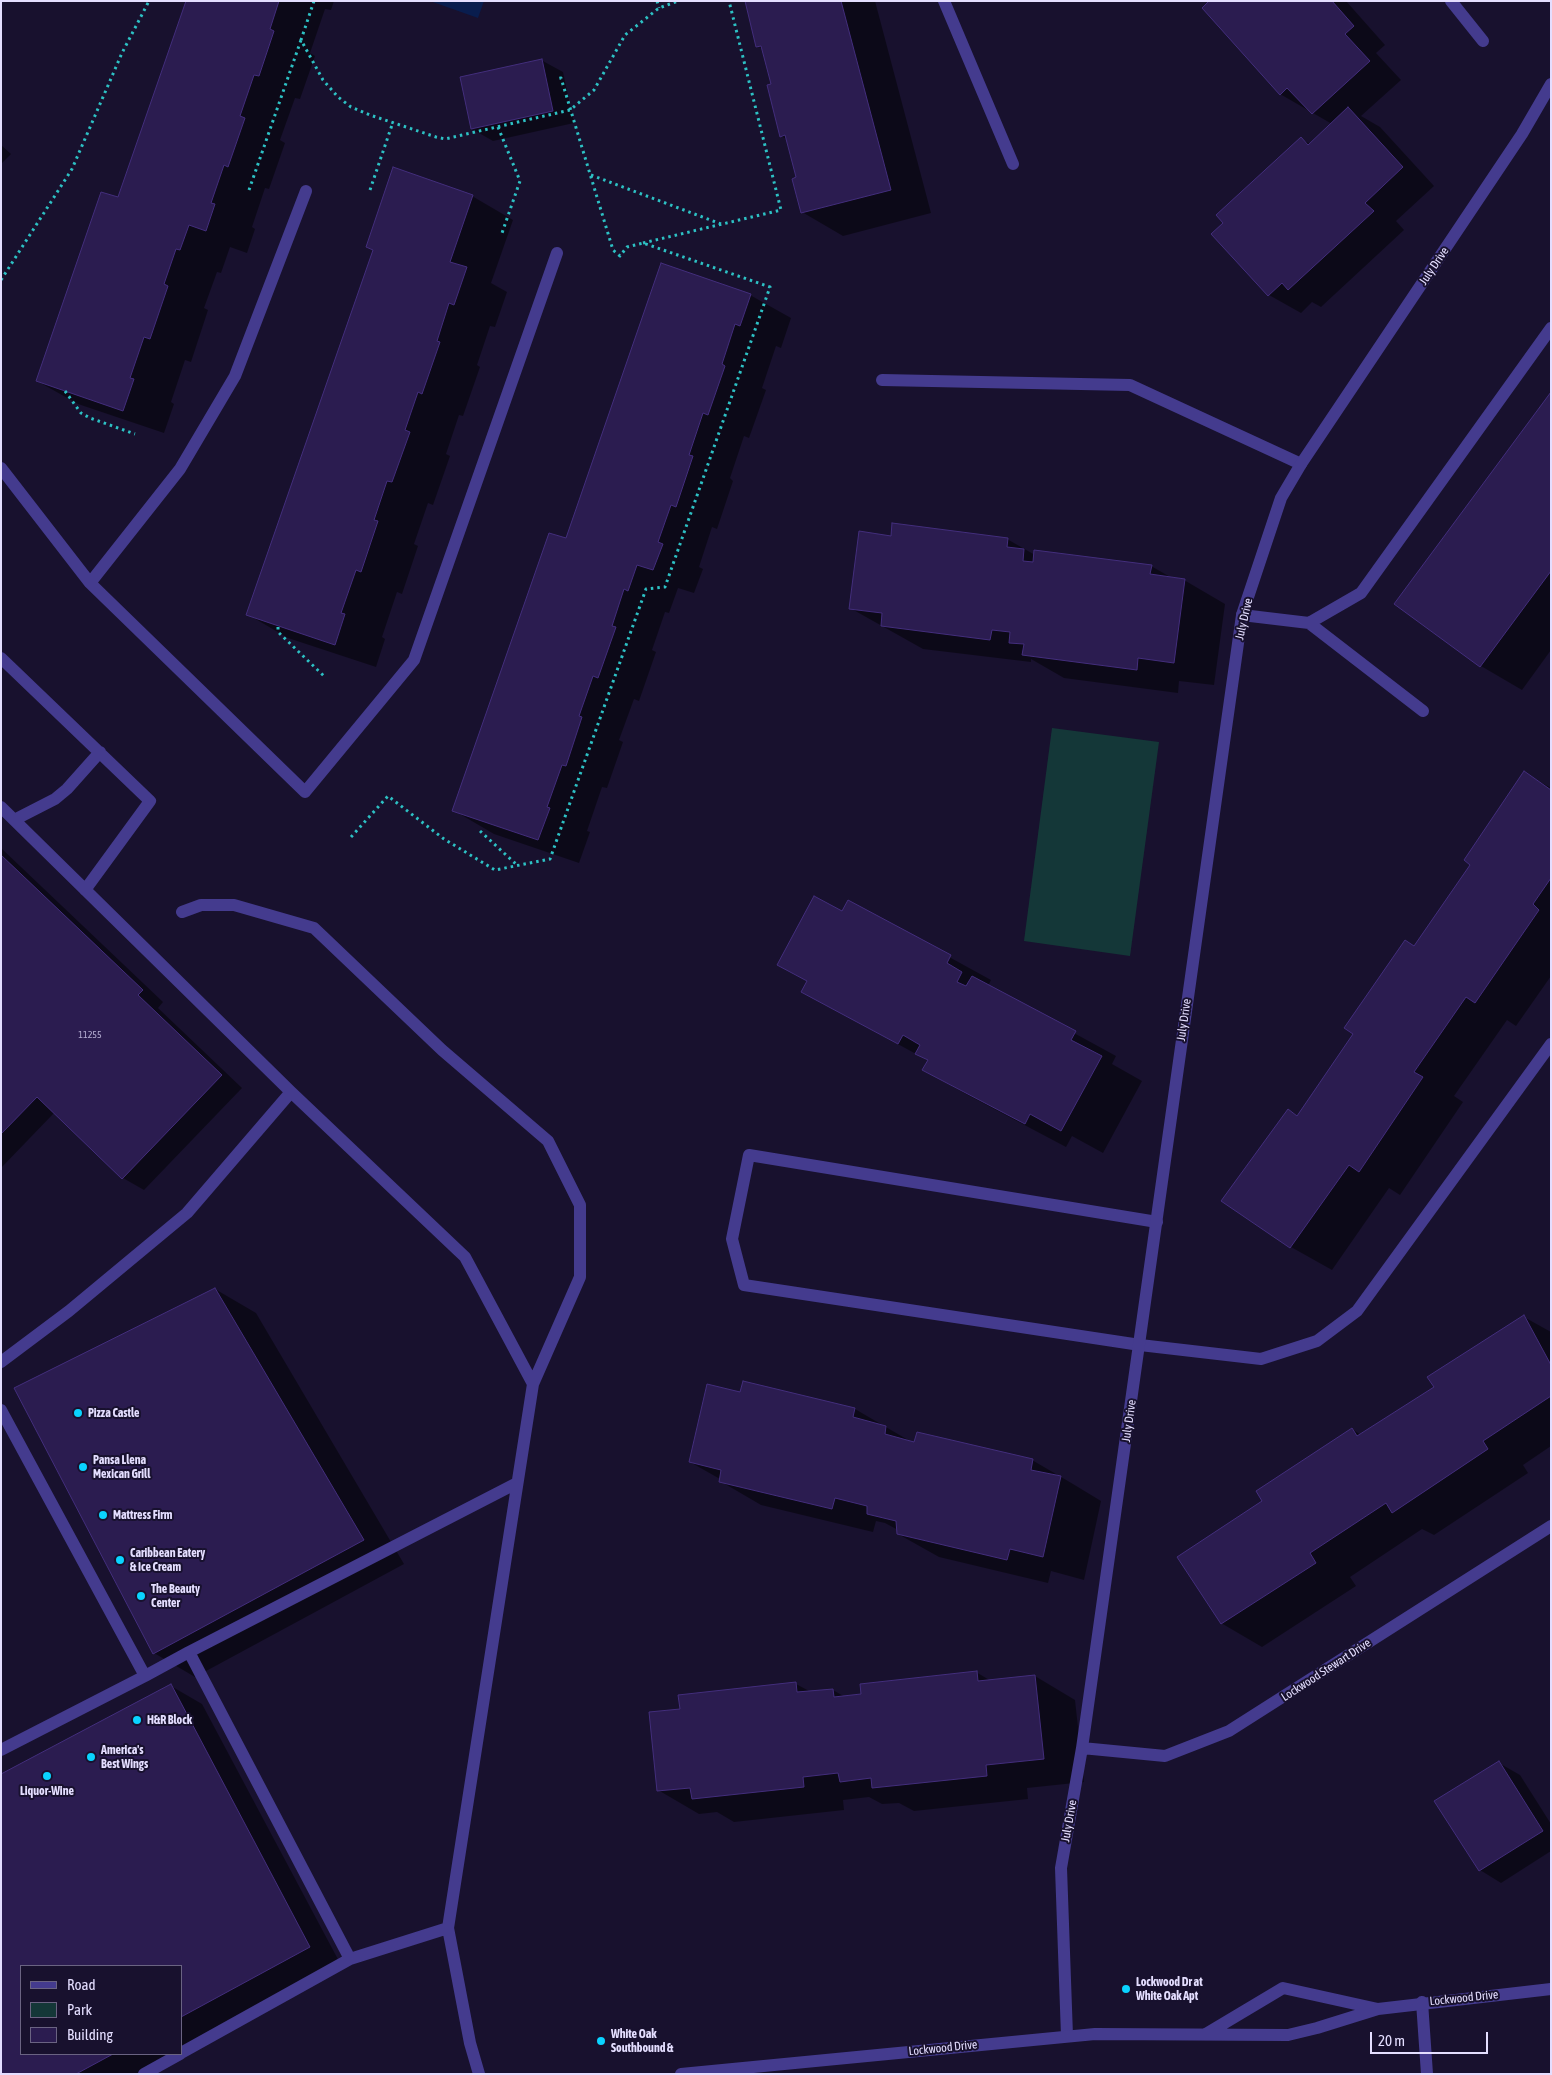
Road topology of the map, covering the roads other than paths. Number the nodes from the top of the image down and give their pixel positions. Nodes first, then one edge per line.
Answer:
1 (944, 1) edge
2 (1451, 1) edge
3 (1483, 40) dead end
4 (1551, 84) edge
5 (1014, 164) dead end
6 (306, 191) dead end
7 (557, 253) dead end
8 (1551, 328) edge
9 (882, 380) dead end
10 (1301, 464) junction
11 (1, 468) edge
12 (90, 583) junction
13 (1242, 616) junction
14 (1309, 623) junction
15 (1, 658) edge
16 (1422, 711) dead end
17 (100, 752) junction
18 (1, 807) edge
19 (14, 820) junction
20 (85, 890) junction
21 (182, 912) dead end
22 (1551, 1044) edge
23 (291, 1092) junction
24 (1157, 1222) junction
25 (1140, 1345) junction
26 (1, 1362) edge
27 (533, 1384) junction
28 (1, 1410) edge
29 (517, 1483) junction
30 (1551, 1526) edge
31 (189, 1652) junction
32 (145, 1676) junction
33 (1082, 1748) junction
34 (1, 1750) edge
35 (448, 1928) junction
36 (350, 1959) junction
37 (1551, 1989) edge
38 (1422, 2002) junction
39 (1378, 2009) junction
40 (1206, 2034) junction
41 (1067, 2036) junction
42 (182, 2052) edge
43 (177, 2055) edge
44 (144, 2074) edge
45 (479, 2074) edge
46 (681, 2074) edge
47 (1427, 2074) edge

1 - 5 street
2 - 3 street
4 - 10 street, July Drive
6 - 12 street
7 - 12 street
8 - 14 street
9 - 10 street
10 - 13 street, July Drive
11 - 12 street
13 - 14 street
13 - 24 street, July Drive
14 - 16 street
15 - 17 street
17 - 19 street
17 - 20 street
18 - 19 street
19 - 20 street
20 - 23 street
21 - 27 street
22 - 25 street
23 - 26 street
23 - 27 street
24 - 25 street, July Drive
24 - 25 street
25 - 33 street, July Drive
27 - 29 street
28 - 32 street
29 - 31 street
29 - 35 street
30 - 33 street, Lockwood Stewart Drive
31 - 32 street
31 - 36 street
32 - 34 street
33 - 41 street, July Drive
35 - 36 street
35 - 45 street
36 - 42 street
37 - 38 street, Lockwood Drive
38 - 39 street, Lockwood Drive
38 - 47 street
39 - 40 street, Lockwood Drive
39 - 40 street, Lockwood Drive
40 - 41 street, Lockwood Drive
41 - 46 street, Lockwood Drive
43 - 44 street

